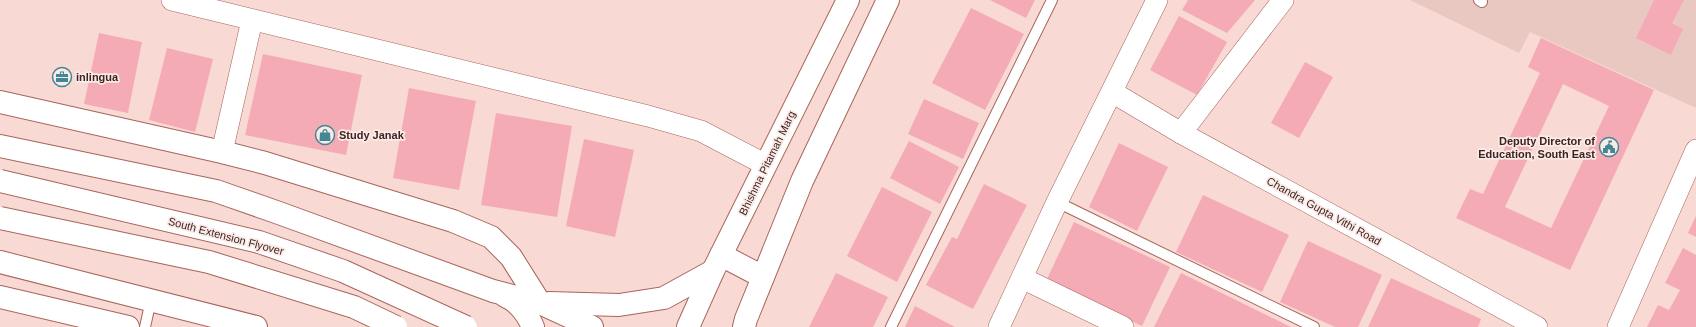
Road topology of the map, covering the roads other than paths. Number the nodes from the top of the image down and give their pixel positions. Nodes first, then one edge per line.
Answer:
1 (172, 0) edge
2 (848, 0) edge
3 (888, 0) edge
4 (1052, 0) edge
5 (1157, 0) edge
6 (1283, 0) edge
7 (252, 20) junction
8 (1112, 92) junction
9 (0, 102) edge
10 (1181, 133) junction
11 (0, 146) edge
12 (1696, 150) edge
13 (222, 152) junction
14 (766, 165) junction
15 (0, 181) edge
16 (1057, 202) junction
17 (0, 218) edge
18 (0, 262) edge
19 (717, 263) junction
20 (763, 277) junction
21 (1022, 278) junction
22 (493, 291) junction
23 (0, 296) edge
24 (151, 300) junction
25 (540, 303) junction
26 (81, 321) edge
27 (128, 327) edge
28 (145, 327) edge
29 (256, 327) edge
30 (396, 327) edge
31 (466, 327) edge
32 (534, 327) edge
33 (592, 327) edge
34 (688, 327) edge
35 (744, 327) edge
36 (891, 327) edge
37 (999, 327) edge
38 (1124, 327) edge
39 (1314, 327) edge
40 (1537, 327) edge
41 (1618, 327) edge

1 - 7 street
2 - 14 main road, Bhishma Pitamah Marg
3 - 20 main road
4 - 36 lane
5 - 8 street
6 - 10 street
7 - 13 street
7 - 14 street
8 - 10 street, Chandra Gupta Vithi Road
8 - 16 street
9 - 13 main road
10 - 40 street, Chandra Gupta Vithi Road
11 - 22 main road
12 - 41 street
13 - 25 main road
14 - 19 main road, Bhishma Pitamah Marg
15 - 31 main road, South Extension Flyover, bridge
16 - 21 street
16 - 39 lane
17 - 30 main road, bridge
18 - 24 main road
19 - 20 main road
19 - 25 main road
19 - 34 main road, Bhishma Pitamah Marg
20 - 35 main road
21 - 37 street
21 - 38 street
22 - 25 main road
22 - 32 main road
23 - 26 main road
24 - 28 lane
24 - 29 main road
25 - 33 main road
26 - 27 main road

